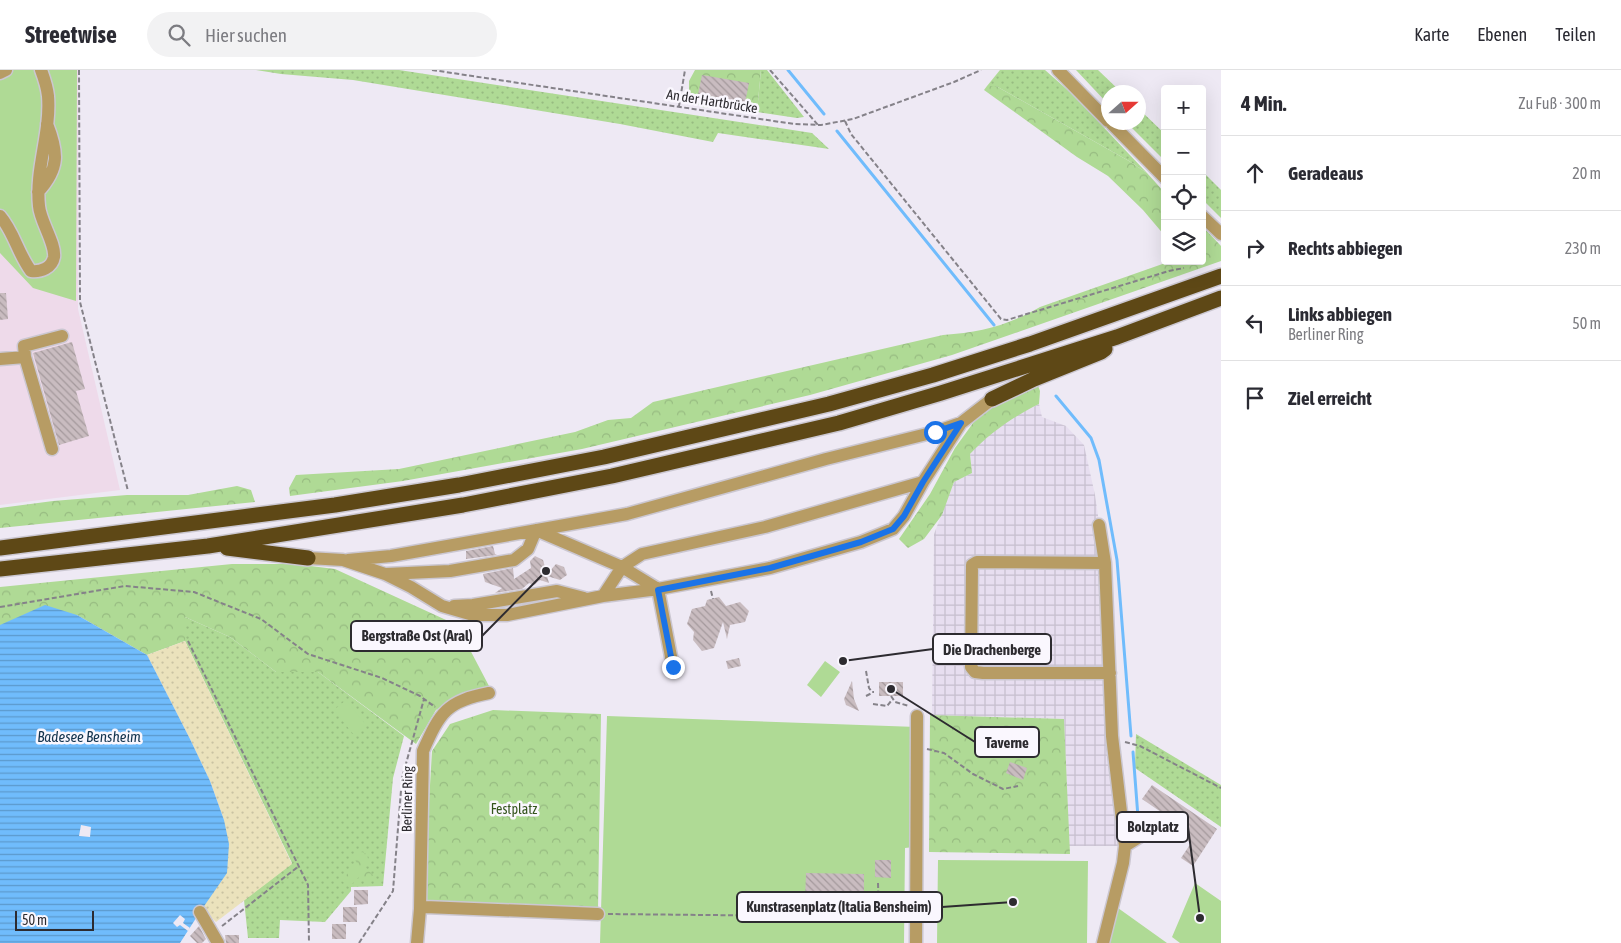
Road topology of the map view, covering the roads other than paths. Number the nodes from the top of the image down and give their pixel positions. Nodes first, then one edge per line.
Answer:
1 (6, 70) edge
2 (42, 70) edge
3 (1058, 70) edge
4 (0, 73) edge
5 (1101, 114) edge
6 (1117, 130) edge
7 (1162, 175) edge
8 (0, 216) edge
9 (1206, 220) edge
10 (1221, 234) edge
11 (1221, 276) edge
12 (1221, 298) edge
13 (62, 336) dead end
14 (1117, 337) junction
15 (25, 357) junction
16 (0, 359) edge
17 (992, 399) joint
18 (961, 423) junction
19 (52, 449) dead end
20 (923, 482) junction
21 (1100, 525) dead end
22 (536, 530) junction
23 (208, 546) junction
24 (0, 548) edge
25 (308, 558) joint
26 (343, 560) junction
27 (1105, 563) junction
28 (622, 566) junction
29 (0, 569) edge
30 (385, 574) junction
31 (658, 590) junction
32 (603, 596) junction
33 (673, 667) dead end
34 (1110, 674) junction
35 (489, 693) dead end
36 (915, 712) road end
37 (1141, 836) dead end
38 (1125, 846) junction
39 (420, 909) junction
40 (200, 912) dead end
41 (598, 914) road end
42 (216, 938) edge
43 (417, 943) edge
44 (916, 943) edge
45 (1103, 943) edge

1 - 4 street
2 - 8 street
3 - 5 street
6 - 7 street
9 - 10 street
11 - 24 highway
12 - 14 highway
13 - 15 street
14 - 17 highway
14 - 23 highway
15 - 16 street
15 - 19 street
17 - 18 street
18 - 20 street
18 - 22 street
20 - 28 street
20 - 31 street
21 - 27 street
22 - 26 street
22 - 28 street
22 - 30 street
23 - 25 highway
23 - 29 highway
25 - 26 street
26 - 30 street
27 - 34 street
27 - 34 street
28 - 31 street
28 - 32 street
30 - 32 street
31 - 32 street
31 - 33 street
34 - 38 street
35 - 39 street, Berliner Ring
36 - 44 street
37 - 38 street
38 - 45 street
39 - 41 street
39 - 43 street, Berliner Ring
40 - 42 street

